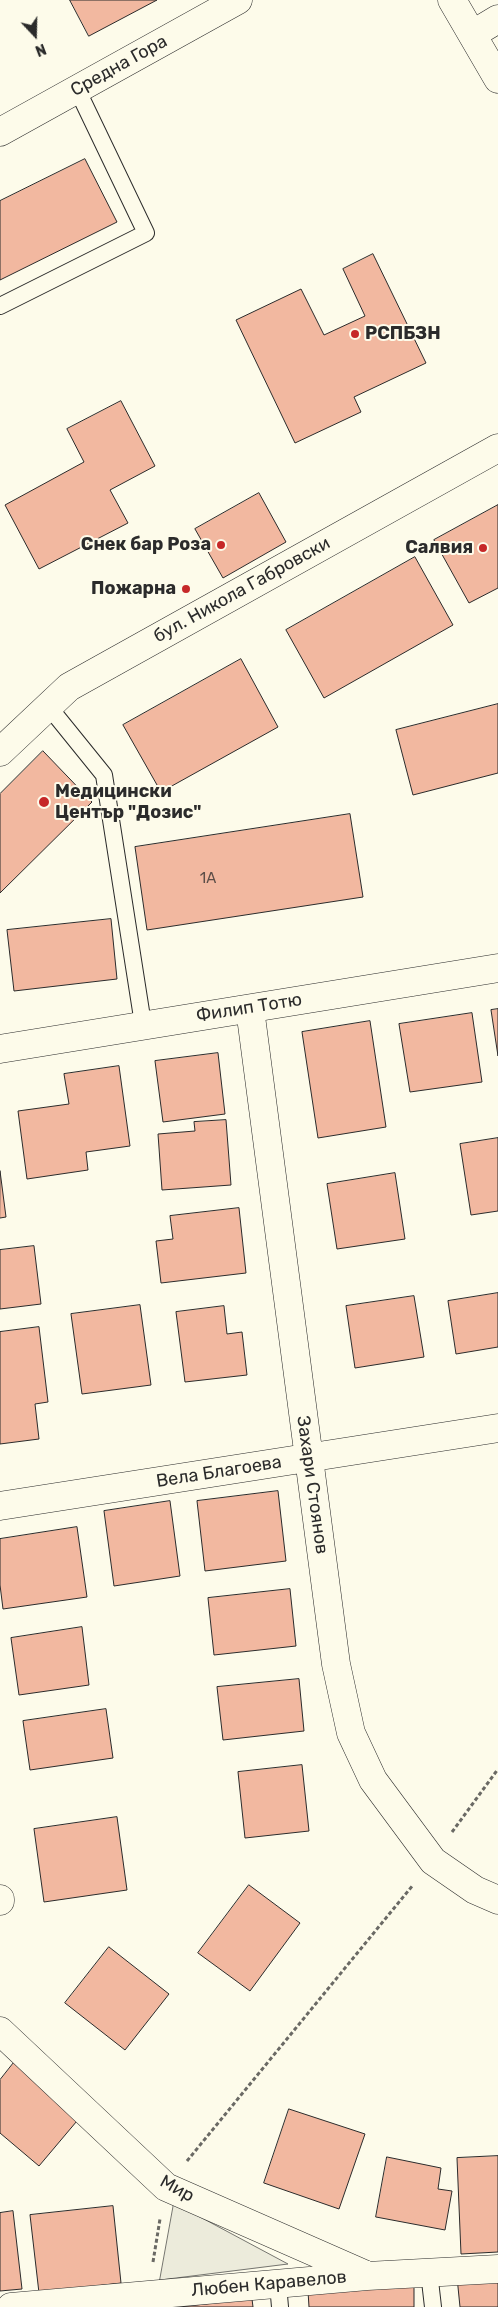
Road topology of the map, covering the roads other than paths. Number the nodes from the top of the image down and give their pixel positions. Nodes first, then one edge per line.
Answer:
1 (238, 0) edge
2 (452, 0) edge
3 (498, 19) edge
4 (473, 34) junction
5 (498, 80) edge
6 (78, 89) junction
7 (0, 132) edge
8 (0, 306) edge
9 (498, 448) edge
10 (49, 707) junction
11 (0, 752) edge
12 (498, 968) edge
13 (250, 1009) junction
14 (143, 1024) junction
15 (0, 1049) edge
16 (498, 1428) edge
17 (308, 1458) junction
18 (0, 1506) edge
19 (498, 1900) edge
20 (0, 2031) edge
21 (498, 2269) edge
22 (429, 2272) junction
23 (367, 2276) junction
24 (279, 2295) edge
25 (11, 2307) edge
26 (433, 2307) edge

1 - 6 street, Средна Гора
2 - 4 street
3 - 4 street
4 - 5 street
6 - 7 street, Средна Гора
6 - 8 lane
9 - 10 street, бул. Никола Габровски
10 - 11 street, бул. Никола Габровски
10 - 14 lane
12 - 13 street, Филип Тотю
13 - 14 street, Филип Тотю
13 - 17 street, Захари Стоянов
14 - 15 street, Филип Тотю
16 - 17 street, Вела Благоева
17 - 18 street, Вела Благоева
17 - 19 street, Захари Стоянов
20 - 23 street, Мир
21 - 22 street, Любен Каравелов
22 - 23 street, Любен Каравелов
22 - 26 lane
23 - 24 street, Любен Каравелов
24 - 25 street, Любен Каравелов

